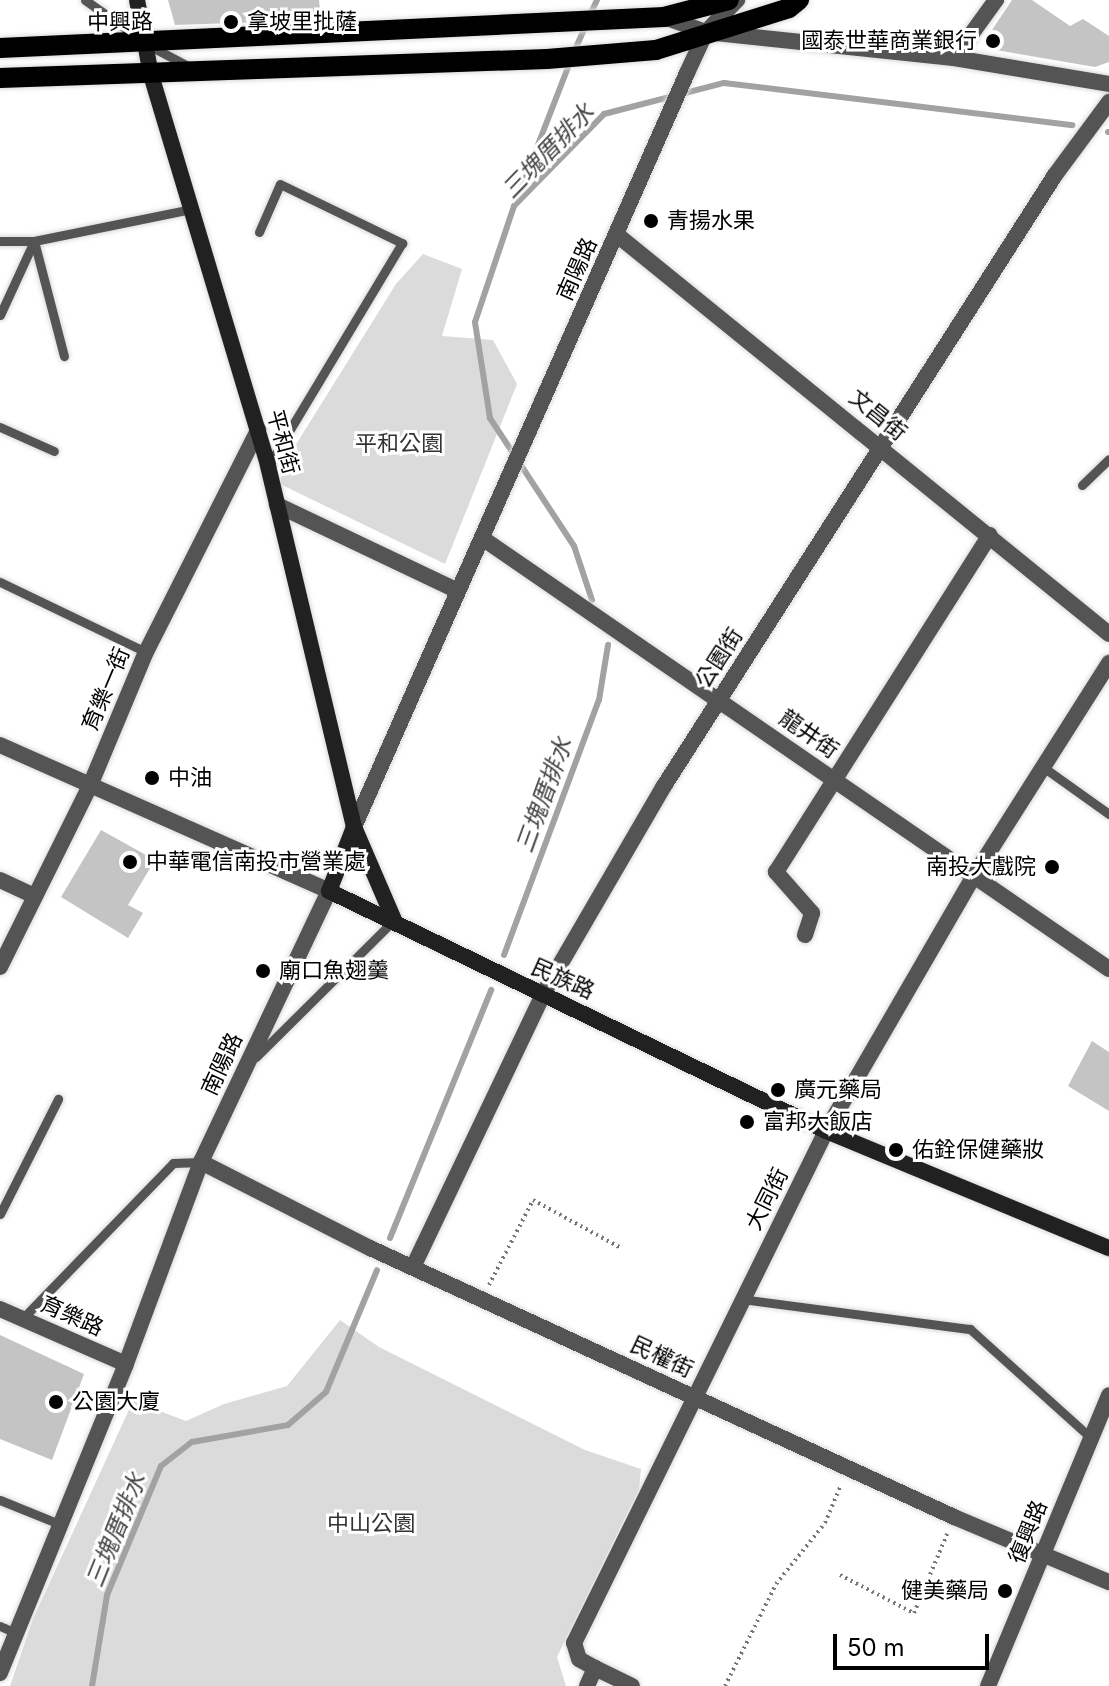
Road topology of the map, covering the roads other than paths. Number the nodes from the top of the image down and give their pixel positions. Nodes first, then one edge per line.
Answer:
1 (85, 0) edge
2 (137, 0) edge
3 (729, 0) edge
4 (737, 0) edge
5 (799, 0) edge
6 (996, 0) edge
7 (664, 17) junction
8 (706, 32) junction
9 (150, 45) junction
10 (0, 48) edge
11 (954, 58) junction
12 (200, 73) junction
13 (151, 75) junction
14 (0, 78) edge
15 (1109, 84) edge
16 (1109, 102) edge
17 (191, 209) junction
18 (259, 232) dead end
19 (616, 234) junction
20 (0, 241) edge
21 (34, 241) junction
22 (0, 315) edge
23 (64, 356) dead end
24 (0, 427) edge
25 (258, 430) junction
26 (881, 445) junction
27 (54, 451) dead end
28 (1109, 459) edge
29 (268, 466) junction
30 (1082, 485) dead end
31 (277, 505) junction
32 (990, 535) junction
33 (482, 538) junction
34 (0, 582) edge
35 (458, 591) junction
36 (1109, 634) edge
37 (146, 652) junction
38 (1109, 663) edge
39 (719, 698) junction
40 (0, 745) edge
41 (1043, 767) junction
42 (834, 779) junction
43 (89, 788) junction
44 (1109, 814) edge
45 (354, 827) junction
46 (972, 879) junction
47 (0, 880) edge
48 (329, 891) junction
49 (35, 896) junction
50 (394, 920) junction
51 (805, 935) dead end
52 (0, 967) edge
53 (1109, 969) edge
54 (544, 992) junction
55 (245, 1067) junction
56 (58, 1099) dead end
57 (826, 1131) junction
58 (201, 1162) junction
59 (0, 1214) edge
60 (1109, 1248) edge
61 (414, 1265) junction
62 (741, 1299) junction
63 (0, 1309) edge
64 (23, 1318) junction
65 (126, 1364) junction
66 (1109, 1395) edge
67 (693, 1396) junction
68 (1090, 1437) junction
69 (0, 1500) edge
70 (62, 1525) junction
71 (1042, 1553) junction
72 (1109, 1582) edge
73 (0, 1626) edge
74 (16, 1633) junction
75 (595, 1668) junction
76 (0, 1673) edge
77 (587, 1686) edge
78 (632, 1686) edge
79 (988, 1686) edge

1 - 9 lane
2 - 9 main road, 平和街
3 - 7 main road
4 - 8 street
5 - 8 main road
6 - 11 street
7 - 8 street
7 - 9 main road, 中興路
8 - 11 street
8 - 12 main road
8 - 19 street, 南陽路
9 - 10 main road, 中興路
9 - 12 lane
9 - 13 main road, 平和街
11 - 15 street
12 - 13 main road
13 - 14 main road
13 - 17 main road, 平和街
16 - 26 street, 公園街
17 - 21 lane
17 - 25 main road, 平和街
18 - 29 lane
19 - 26 street, 文昌街
19 - 33 street, 南陽路
20 - 21 lane
21 - 22 lane
21 - 23 lane
24 - 27 lane
25 - 29 main road, 平和街
25 - 37 street, 育樂一街
26 - 32 street, 文昌街
26 - 39 street, 公園街
28 - 30 lane
29 - 31 main road, 平和街
31 - 35 street
31 - 45 main road, 平和街
32 - 36 street, 文昌街
32 - 42 street
33 - 35 street, 南陽路
33 - 39 street, 龍井街
34 - 37 lane
35 - 45 street, 南陽路
37 - 43 street, 育樂一街
38 - 41 street, 大同街
39 - 42 street, 龍井街
39 - 54 street, 公園街
40 - 43 street, 民族路
41 - 44 lane
41 - 46 street, 大同街
42 - 46 street, 龍井街
42 - 51 street
43 - 48 street, 民族路
43 - 49 street, 育樂一街
45 - 48 main road, 南陽路
45 - 50 main road, 平和街
46 - 53 street, 龍井街
46 - 57 street, 大同街
47 - 49 street
48 - 50 main road, 民族路
48 - 55 street, 南陽路
49 - 52 street, 育樂一街
50 - 54 main road, 民族路
50 - 55 lane
54 - 57 main road, 民族路
54 - 61 street, 公園街
55 - 58 street, 南陽路
56 - 59 lane
57 - 60 main road, 民族路
57 - 62 street, 大同街
58 - 61 street, 民權街
58 - 64 lane
58 - 65 street, 南陽路
61 - 67 street, 民權街
62 - 67 street, 大同街
62 - 68 lane
63 - 64 street, 育樂路
64 - 65 street, 育樂路
65 - 70 street, 南陽路
66 - 68 street, 復興路
67 - 71 street, 民權街
67 - 75 street, 大同街
68 - 71 street, 復興路
69 - 70 lane
70 - 74 street, 南陽路
71 - 72 street, 民權街
71 - 79 street, 復興路
73 - 74 lane
74 - 76 street, 南陽路
75 - 77 street
75 - 78 street

